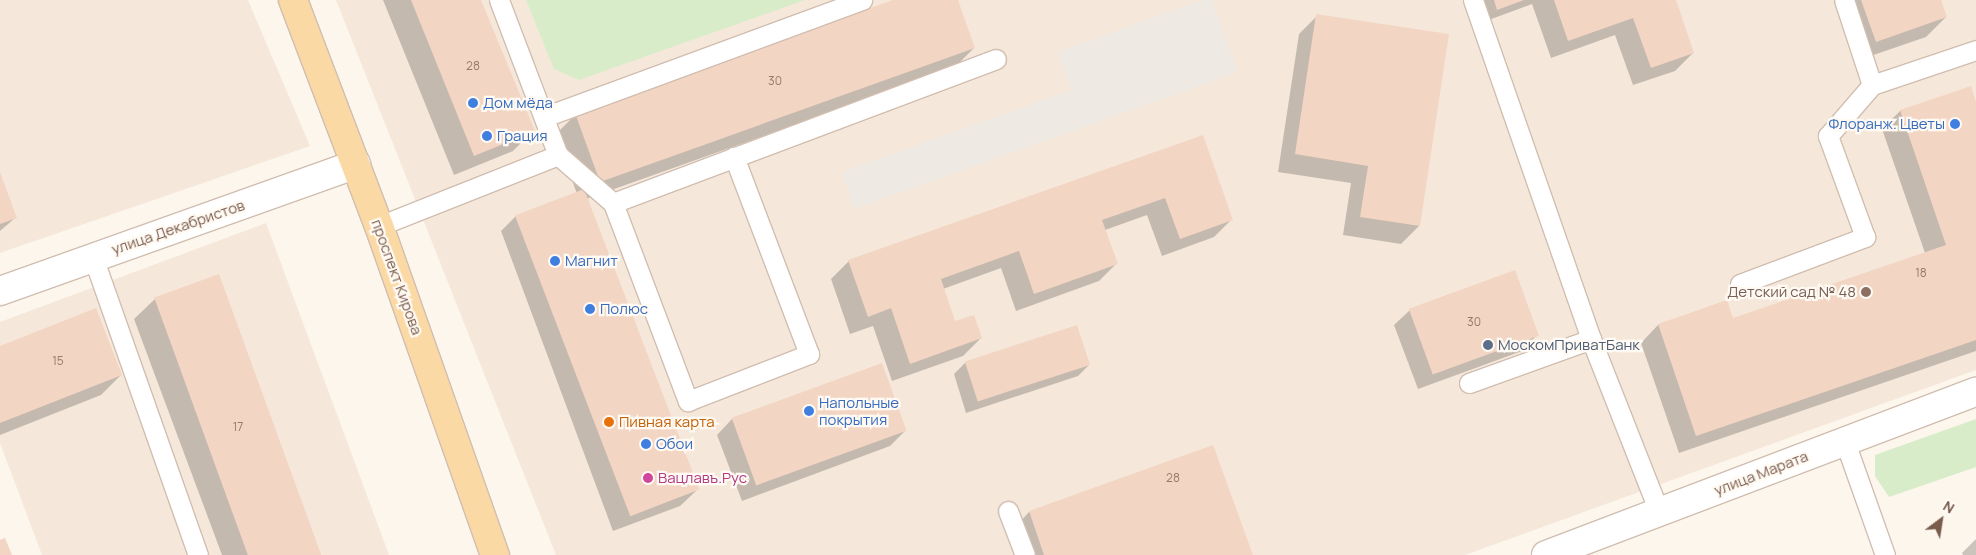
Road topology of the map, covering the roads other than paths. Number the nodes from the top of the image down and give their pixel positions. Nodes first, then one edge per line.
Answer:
1 (293, 0) edge
2 (499, 0) edge
3 (862, 0) edge
4 (1472, 0) edge
5 (1844, 0) edge
6 (1976, 50) edge
7 (996, 60) dead end
8 (1872, 85) junction
9 (544, 117) junction
10 (558, 155) junction
11 (734, 157) junction
12 (356, 164) junction
13 (613, 203) junction
14 (379, 226) junction
15 (93, 257) junction
16 (1740, 284) dead end
17 (0, 291) edge
18 (1591, 339) junction
19 (1469, 383) dead end
20 (1976, 392) edge
21 (1845, 442) junction
22 (1008, 511) dead end
23 (1659, 512) junction
24 (198, 555) edge
25 (495, 555) edge
26 (1025, 555) edge
27 (1546, 555) edge
28 (1885, 555) edge

1 - 12 main road, проспект Кирова
2 - 9 lane
3 - 9 lane
4 - 18 lane
5 - 8 lane
6 - 8 lane
7 - 11 lane
8 - 16 lane
9 - 10 lane
10 - 13 lane
10 - 14 lane
11 - 13 lane
11 - 13 lane
12 - 14 main road, проспект Кирова
12 - 15 street, улица Декабристов
14 - 25 main road, проспект Кирова
15 - 17 street, улица Декабристов
15 - 24 lane
18 - 19 lane
18 - 23 lane
20 - 21 street, улица Марата
21 - 23 street, улица Марата
21 - 28 lane
22 - 26 lane
23 - 27 street, улица Марата

